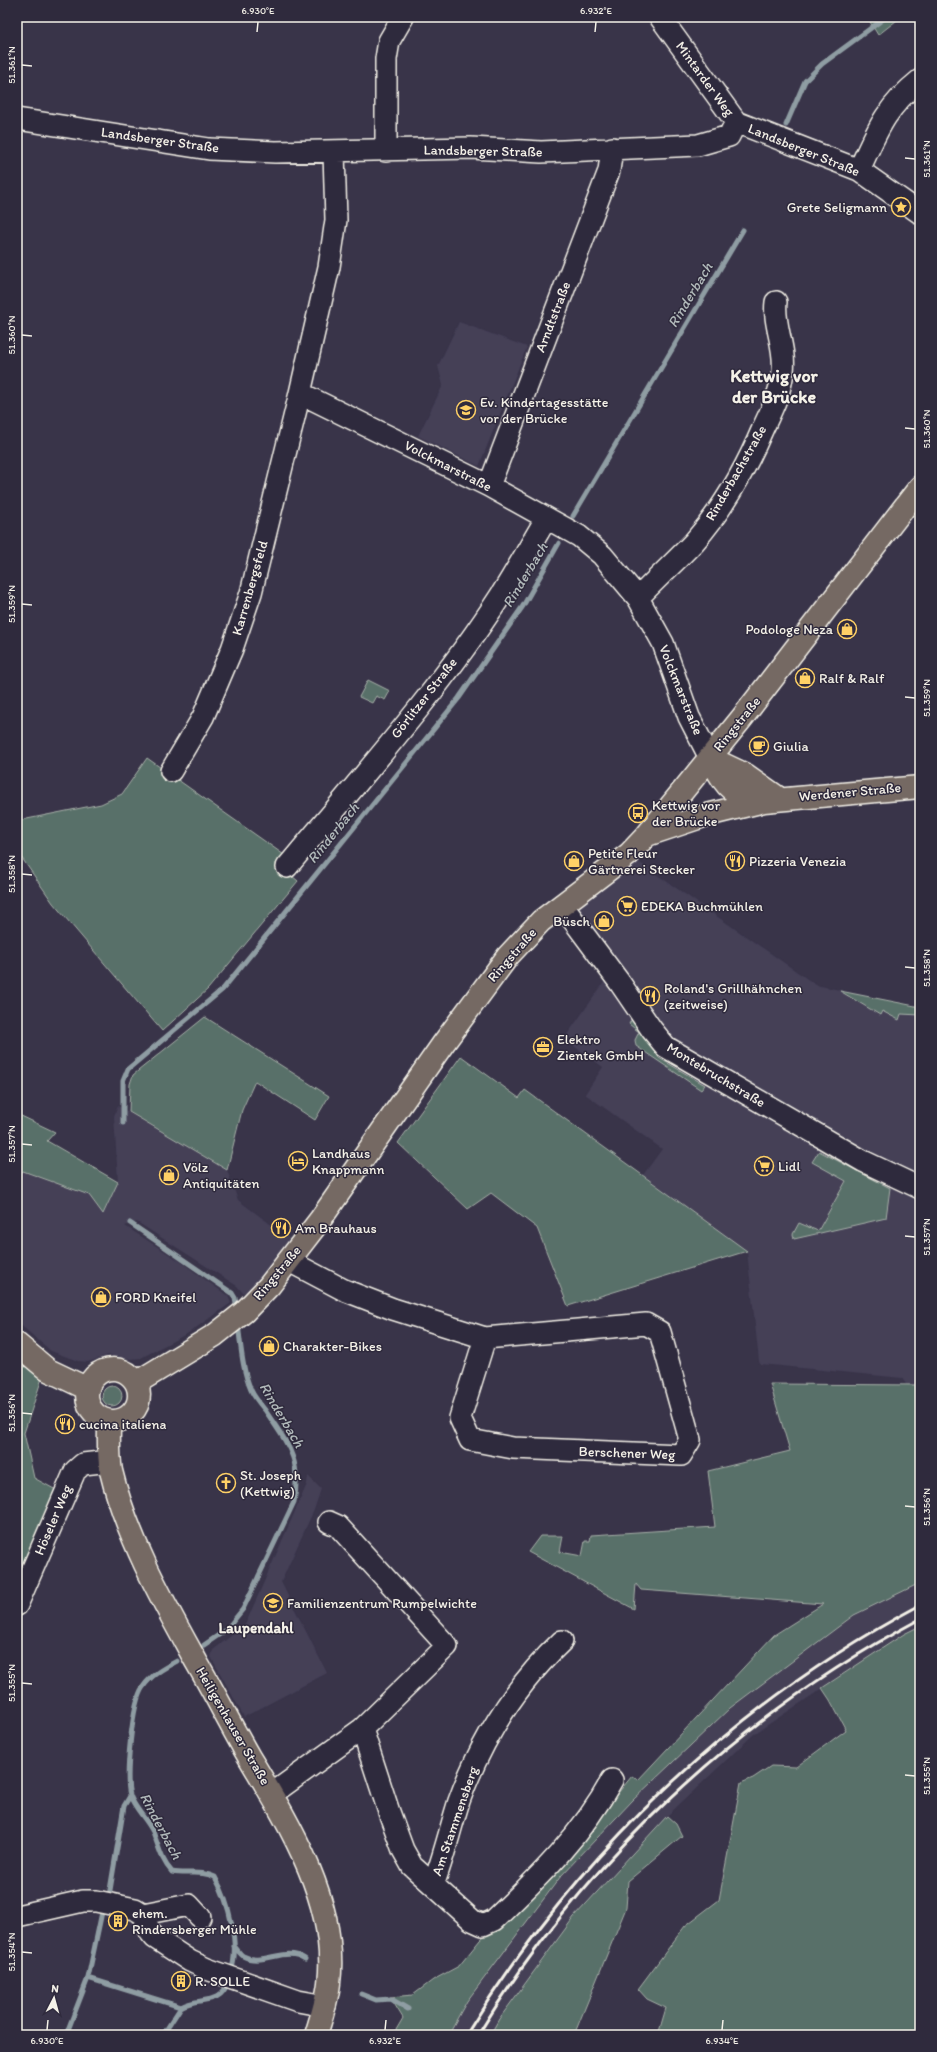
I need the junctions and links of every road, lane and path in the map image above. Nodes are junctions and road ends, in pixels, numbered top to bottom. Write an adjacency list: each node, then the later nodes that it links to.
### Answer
1 (403, 17): 7 (street)
2 (660, 17): 5 (street, Mintarder Weg)
3 (920, 80): 9 (street)
4 (17, 119): 8 (street, Landsberger Straße)
5 (736, 122): 6 (street, Landsberger Straße); 9 (street, Landsberger Straße)
6 (612, 148): 7 (street, Landsberger Straße); 13 (street, Arndtstraße)
7 (386, 150): 8 (street, Landsberger Straße)
8 (334, 152): 12 (street)
9 (859, 170): 10 (street, Landsberger Straße)
10 (920, 213)
11 (776, 302): 16 (street, Rinderbachstraße)
12 (300, 393): 13 (street, Volckmarstraße); 18 (street, Karrenbergsfeld)
13 (489, 486): 15 (street, Volckmarstraße)
14 (920, 486): 17 (main road, Ringstraße)
15 (560, 526): 16 (street, Volckmarstraße); 22 (street, Görlitzer Straße)
16 (638, 598): 17 (street, Volckmarstraße)
17 (710, 758): 20 (main road, Werdener Straße); 21 (main road, Ringstraße)
18 (171, 771)
19 (920, 787): 20 (main road, Werdener Straße)
20 (772, 800): 21 (main road, Werdener Straße)
21 (647, 835): 23 (main road, Ringstraße)
22 (287, 867)
23 (562, 905): 24 (street, Montebruchstraße); 25 (main road, Ringstraße)
24 (920, 1188)
25 (289, 1261): 26 (street, Berschener Weg); 28 (main road, Ringstraße)
26 (485, 1338): 26 (street, Berschener Weg)
27 (17, 1344): 29 (main road)
28 (136, 1383): 29 (main road); 30 (main road)
29 (88, 1389): 30 (main road)
30 (109, 1421): 31 (main road, Heiligenhauser Straße)
31 (110, 1460): 33 (street, Höseler Weg); 37 (main road, Heiligenhauser Straße)
32 (329, 1522): 35 (street)
33 (17, 1605)
34 (562, 1642): 38 (street, Am Stammensberg)
35 (362, 1729): 37 (street); 38 (street, Am Stammensberg)
36 (612, 1780): 38 (street, Am Stammensberg)
37 (272, 1794): 42 (main road, Heiligenhauser Straße)
38 (433, 1885)
39 (143, 1914): 40 (street); 41 (street); 42 (street)
40 (17, 1916)
41 (200, 1917)
42 (325, 2006): 43 (main road, Heiligenhauser Straße)
43 (316, 2035)

